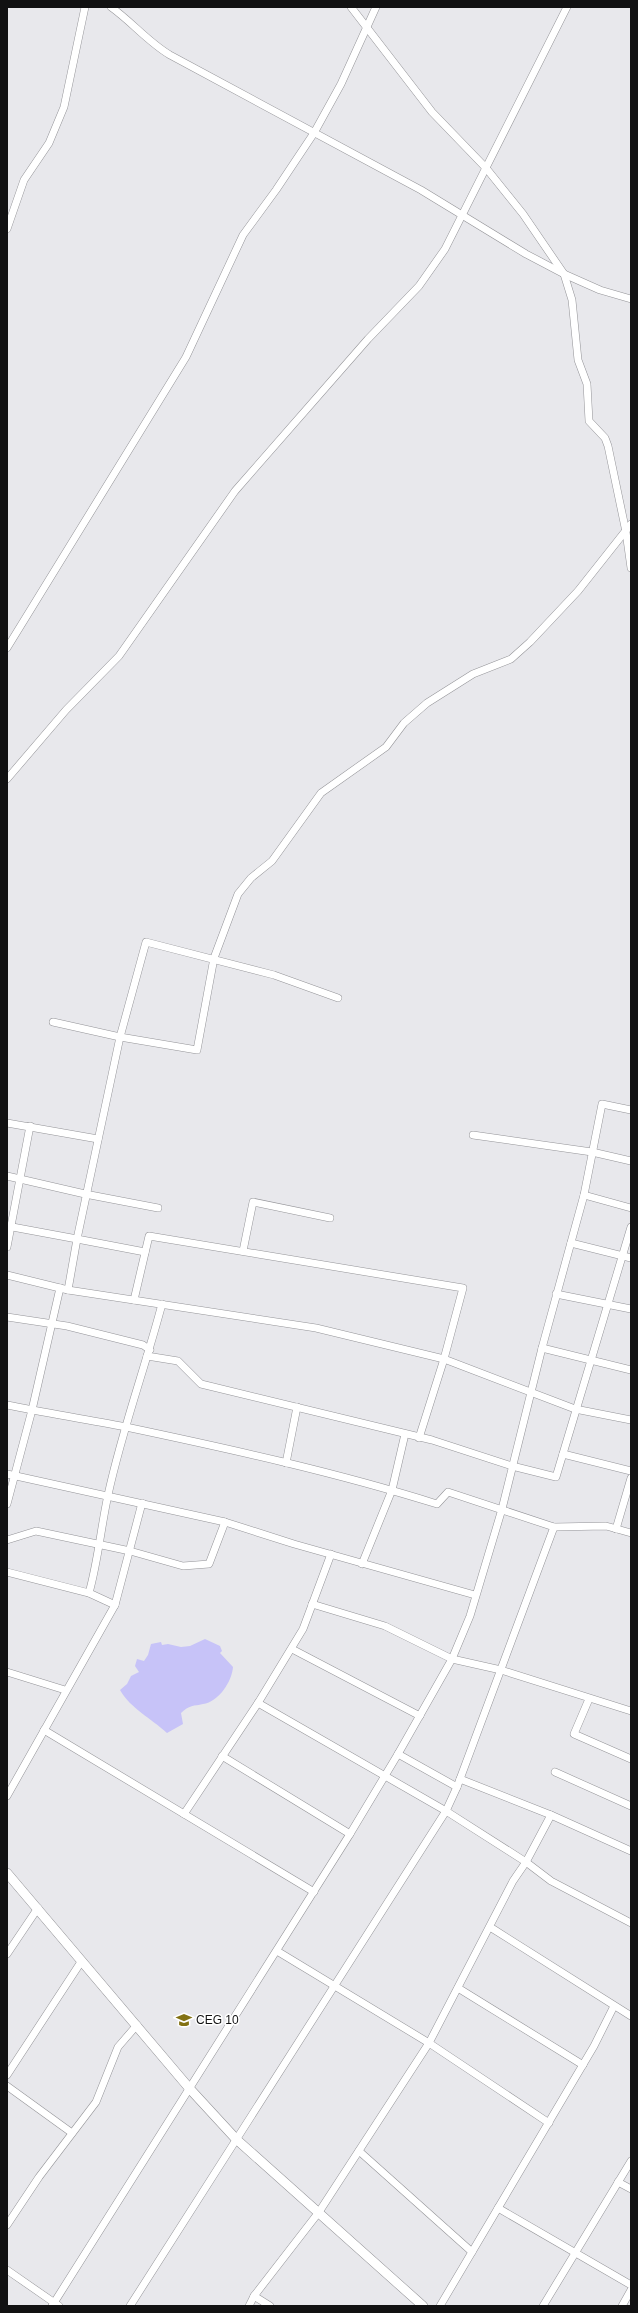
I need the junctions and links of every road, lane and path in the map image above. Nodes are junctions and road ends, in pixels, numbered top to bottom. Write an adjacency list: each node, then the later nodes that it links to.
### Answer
1 (85, 7): 10 (street)
2 (111, 7): 7 (street)
3 (351, 7): 6 (street)
4 (376, 7): 6 (street)
5 (567, 7): 8 (street)
6 (367, 28): 7 (street); 8 (street)
7 (314, 133): 9 (street); 16 (street)
8 (486, 168): 9 (street); 11 (street)
9 (463, 215): 11 (street); 17 (street)
10 (7, 229)
11 (564, 274): 12 (street); 14 (street)
12 (631, 299)
13 (631, 524): 14 (street)
14 (626, 532): 15 (street); 18 (street)
15 (631, 568)
16 (7, 648)
17 (7, 780)
18 (214, 958): 19 (street); 21 (street); 21 (street)
19 (338, 998)
20 (53, 1022): 21 (street)
21 (120, 1037): 26 (street)
22 (631, 1110): 27 (street)
23 (7, 1123): 24 (street)
24 (30, 1126): 26 (street); 30 (street)
25 (472, 1135): 27 (street)
26 (98, 1139): 31 (street)
27 (592, 1152): 28 (street); 32 (street)
28 (631, 1160)
29 (7, 1176): 30 (street)
30 (20, 1178): 31 (street); 36 (street)
31 (85, 1194): 33 (street); 38 (street)
32 (584, 1195): 34 (street); 39 (street)
33 (158, 1208)
34 (631, 1208)
35 (330, 1218): 41 (street)
36 (9, 1227): 38 (street); 40 (street)
37 (631, 1227): 43 (street)
38 (77, 1239): 42 (street); 47 (street)
39 (570, 1243): 43 (street); 48 (street)
40 (7, 1247)
41 (243, 1251): 42 (street); 57 (street)
42 (145, 1252): 49 (street)
43 (622, 1256): 44 (street); 50 (street)
44 (631, 1258)
45 (7, 1275): 46 (street)
46 (60, 1288): 47 (street); 54 (street)
47 (68, 1290): 49 (street)
48 (556, 1294): 50 (street); 55 (street)
49 (134, 1300): 51 (street)
50 (607, 1303): 52 (street); 58 (street)
51 (162, 1304): 56 (street); 57 (street)
52 (631, 1309)
53 (7, 1316): 54 (street)
54 (51, 1324): 56 (street); 64 (street)
55 (542, 1348): 58 (street); 60 (street)
56 (149, 1353): 62 (street); 66 (street)
57 (444, 1359): 60 (street); 68 (street)
58 (590, 1360): 59 (street); 63 (street)
59 (631, 1370)
60 (531, 1392): 63 (street); 71 (street)
61 (7, 1405): 64 (street)
62 (297, 1407): 67 (street); 70 (street)
63 (575, 1409): 65 (street); 69 (street)
64 (32, 1410): 66 (street); 73 (street)
65 (631, 1420)
66 (125, 1427): 70 (street); 76 (street)
67 (406, 1434): 68 (street); 75 (street)
68 (419, 1438): 71 (street)
69 (563, 1454): 71 (street); 72 (street)
70 (286, 1464): 75 (street)
71 (512, 1466): 79 (street)
72 (631, 1471)
73 (10, 1475): 76 (street); 78 (street)
74 (631, 1478): 82 (street)
75 (392, 1490): 79 (street); 88 (street)
76 (108, 1495): 77 (street); 85 (street)
77 (142, 1503): 80 (street); 86 (street)
78 (7, 1504)
79 (502, 1509): 81 (street); 91 (street)
80 (225, 1522): 86 (street); 87 (street)
81 (554, 1527): 82 (street); 96 (street)
82 (616, 1529): 83 (street)
83 (631, 1533)
84 (7, 1540): 85 (street)
85 (99, 1545): 86 (street); 90 (street)
86 (130, 1551): 93 (street)
87 (331, 1554): 88 (street); 92 (street)
88 (362, 1564): 91 (street)
89 (7, 1574): 90 (street)
90 (89, 1593): 93 (street)
91 (475, 1596): 95 (street)
92 (312, 1604): 94 (street); 95 (street)
93 (115, 1605): 98 (street)
94 (292, 1648): 100 (street); 102 (street)
95 (452, 1659): 96 (street); 102 (street)
96 (501, 1670): 99 (street); 109 (street)
97 (7, 1672): 98 (street)
98 (65, 1690): 103 (street)
99 (589, 1698): 101 (street); 106 (street)
100 (258, 1703): 105 (street); 108 (street)
101 (631, 1711)
102 (420, 1716): 104 (street)
103 (44, 1730): 110 (street); 113 (street)
104 (398, 1754): 108 (street); 109 (street)
105 (222, 1756): 113 (street); 115 (street)
106 (631, 1759)
107 (555, 1772): 111 (street)
108 (385, 1775): 112 (street); 115 (street)
109 (459, 1783): 112 (street); 114 (street)
110 (7, 1796)
111 (631, 1806)
112 (446, 1812): 117 (street); 126 (street)
113 (184, 1814): 119 (street)
114 (551, 1815): 116 (street); 117 (street)
115 (350, 1834): 119 (street)
116 (631, 1851)
117 (526, 1862): 121 (street); 122 (street)
118 (7, 1873): 120 (street)
119 (314, 1892): 123 (street)
120 (38, 1908): 124 (street); 125 (street)
121 (631, 1923)
122 (490, 1928): 127 (street); 128 (street)
123 (277, 1951): 126 (street); 135 (street)
124 (7, 1954)
125 (81, 1962): 130 (street); 133 (street)
126 (334, 1985): 131 (street); 138 (street)
127 (458, 1988): 131 (street); 132 (street)
128 (614, 2006): 129 (street); 132 (street)
129 (631, 2016)
130 (137, 2025): 135 (street); 137 (street)
131 (429, 2043): 136 (street); 139 (street)
132 (583, 2065): 136 (street)
133 (7, 2074)
134 (7, 2086): 137 (street)
135 (190, 2089): 138 (street); 152 (street)
136 (549, 2123): 143 (street)
137 (72, 2134): 145 (street)
138 (236, 2139): 144 (street); 153 (street)
139 (359, 2150): 144 (street); 146 (street)
140 (631, 2161): 141 (street)
141 (618, 2182): 142 (street); 147 (street)
142 (631, 2189)
143 (498, 2208): 146 (street); 147 (street)
144 (319, 2212): 151 (street); 156 (street)
145 (7, 2225)
146 (472, 2252): 157 (street)
147 (575, 2253): 149 (street); 158 (street)
148 (7, 2270): 152 (street)
149 (631, 2285)
150 (631, 2290): 159 (street)
151 (254, 2296): 154 (street); 155 (street)
152 (55, 2305)
153 (130, 2306)
154 (249, 2306)
155 (270, 2306)
156 (423, 2306)
157 (440, 2306)
158 (543, 2306)
159 (622, 2306)

